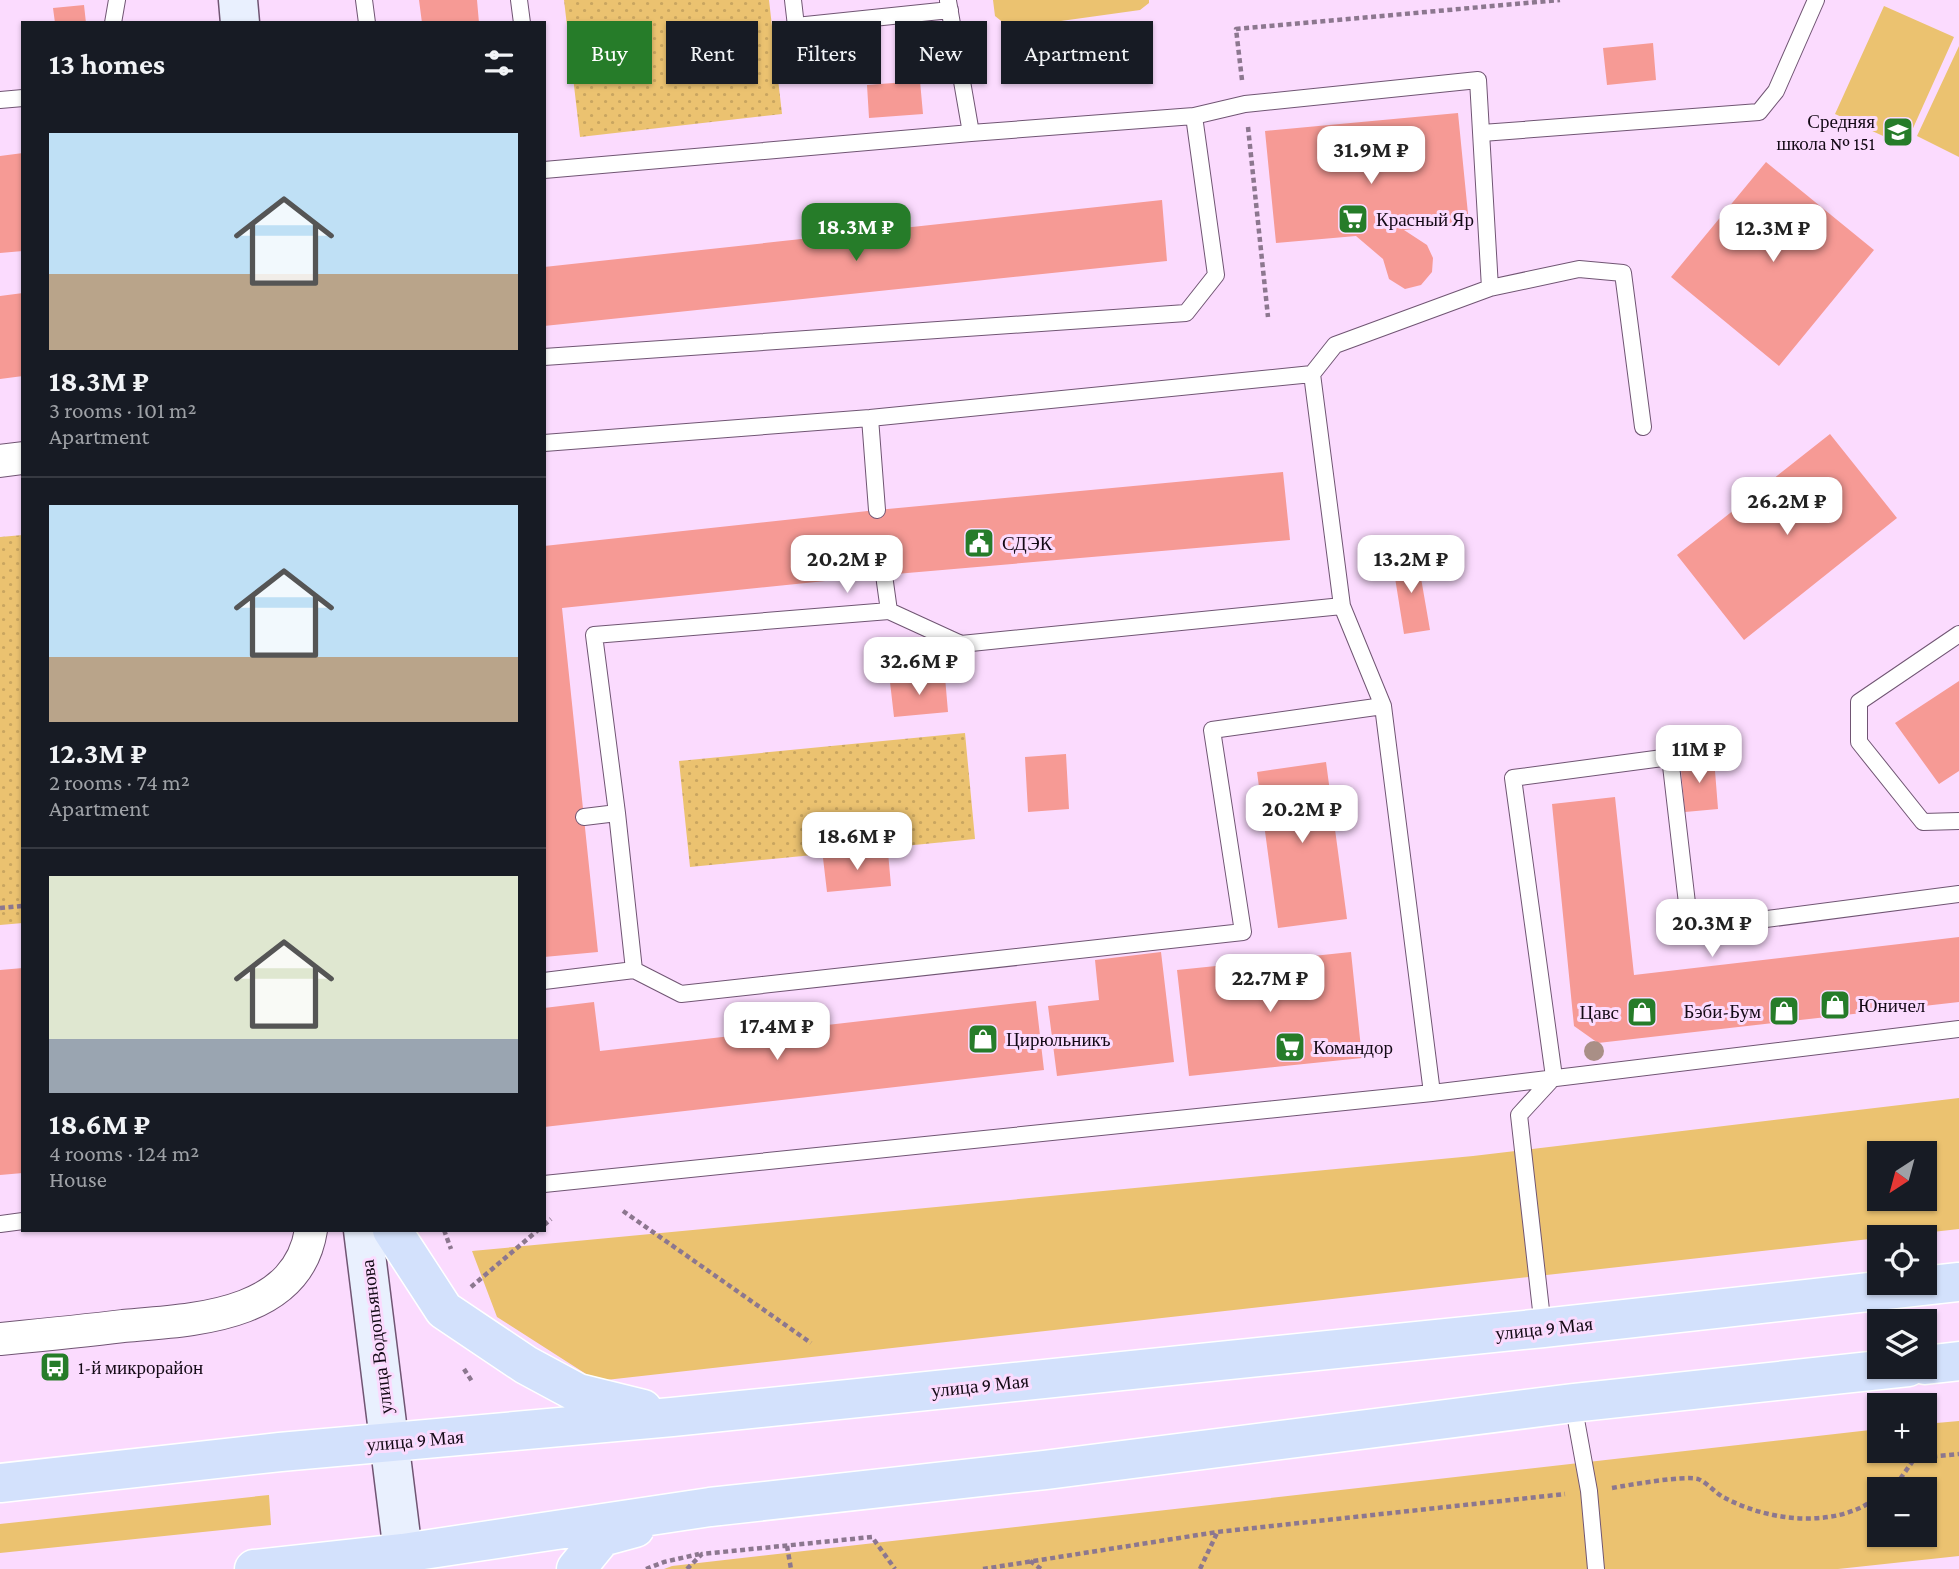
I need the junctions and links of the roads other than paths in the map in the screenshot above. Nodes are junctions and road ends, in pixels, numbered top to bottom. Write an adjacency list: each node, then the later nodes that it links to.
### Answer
1 (117, 0): 8 (lane)
2 (238, 0): 9 (street)
3 (364, 0): 10 (lane)
4 (519, 0): 11 (lane)
5 (793, 0): 7 (lane)
6 (1816, 0): 16 (lane)
7 (949, 5): 15 (lane)
8 (113, 21)
9 (240, 21)
10 (367, 21)
11 (522, 21)
12 (21, 98): 13 (lane)
13 (0, 100)
14 (1194, 116): 15 (lane); 16 (lane); 19 (lane)
15 (971, 133): 17 (lane)
16 (1482, 134): 18 (lane)
17 (546, 170)
18 (1490, 288): 20 (lane); 22 (lane)
19 (546, 358)
20 (1312, 374): 21 (lane); 28 (lane)
21 (870, 418): 23 (lane); 26 (lane)
22 (1643, 427)
23 (546, 443)
24 (21, 458): 25 (street)
25 (0, 461)
26 (877, 510)
27 (884, 575): 29 (lane)
28 (1342, 607): 29 (lane); 31 (lane)
29 (889, 611): 32 (lane)
30 (1959, 634): 34 (lane)
31 (1382, 706): 36 (lane); 40 (lane)
32 (618, 813): 33 (lane); 36 (lane)
33 (584, 817)
34 (1959, 821)
35 (1959, 894): 39 (lane)
36 (634, 970): 37 (lane)
37 (546, 981)
38 (1959, 1029): 39 (lane)
39 (1554, 1077): 40 (lane); 48 (lane)
40 (1432, 1093): 41 (lane)
41 (546, 1184)
42 (21, 1222): 43 (lane)
43 (0, 1224)
44 (311, 1232): 49 (street)
45 (363, 1232): 55 (street, улица Водопьянова)
46 (393, 1232): 54 (main road)
47 (1959, 1282): 48 (main road, улица 9 Мая)
48 (1543, 1328): 54 (main road, улица 9 Мая)
49 (0, 1339)
50 (1959, 1361): 51 (main road)
51 (1937, 1364)
52 (1867, 1371): 53 (main road)
53 (1573, 1403): 57 (main road); 61 (lane)
54 (672, 1417): 55 (main road, улица 9 Мая)
55 (388, 1442): 56 (main road, улица 9 Мая); 58 (street, улица Водопьянова)
56 (0, 1483)
57 (710, 1507): 58 (main road); 60 (main road)
58 (404, 1561): 59 (main road)
59 (254, 1569)
60 (576, 1569)
61 (1596, 1569)

